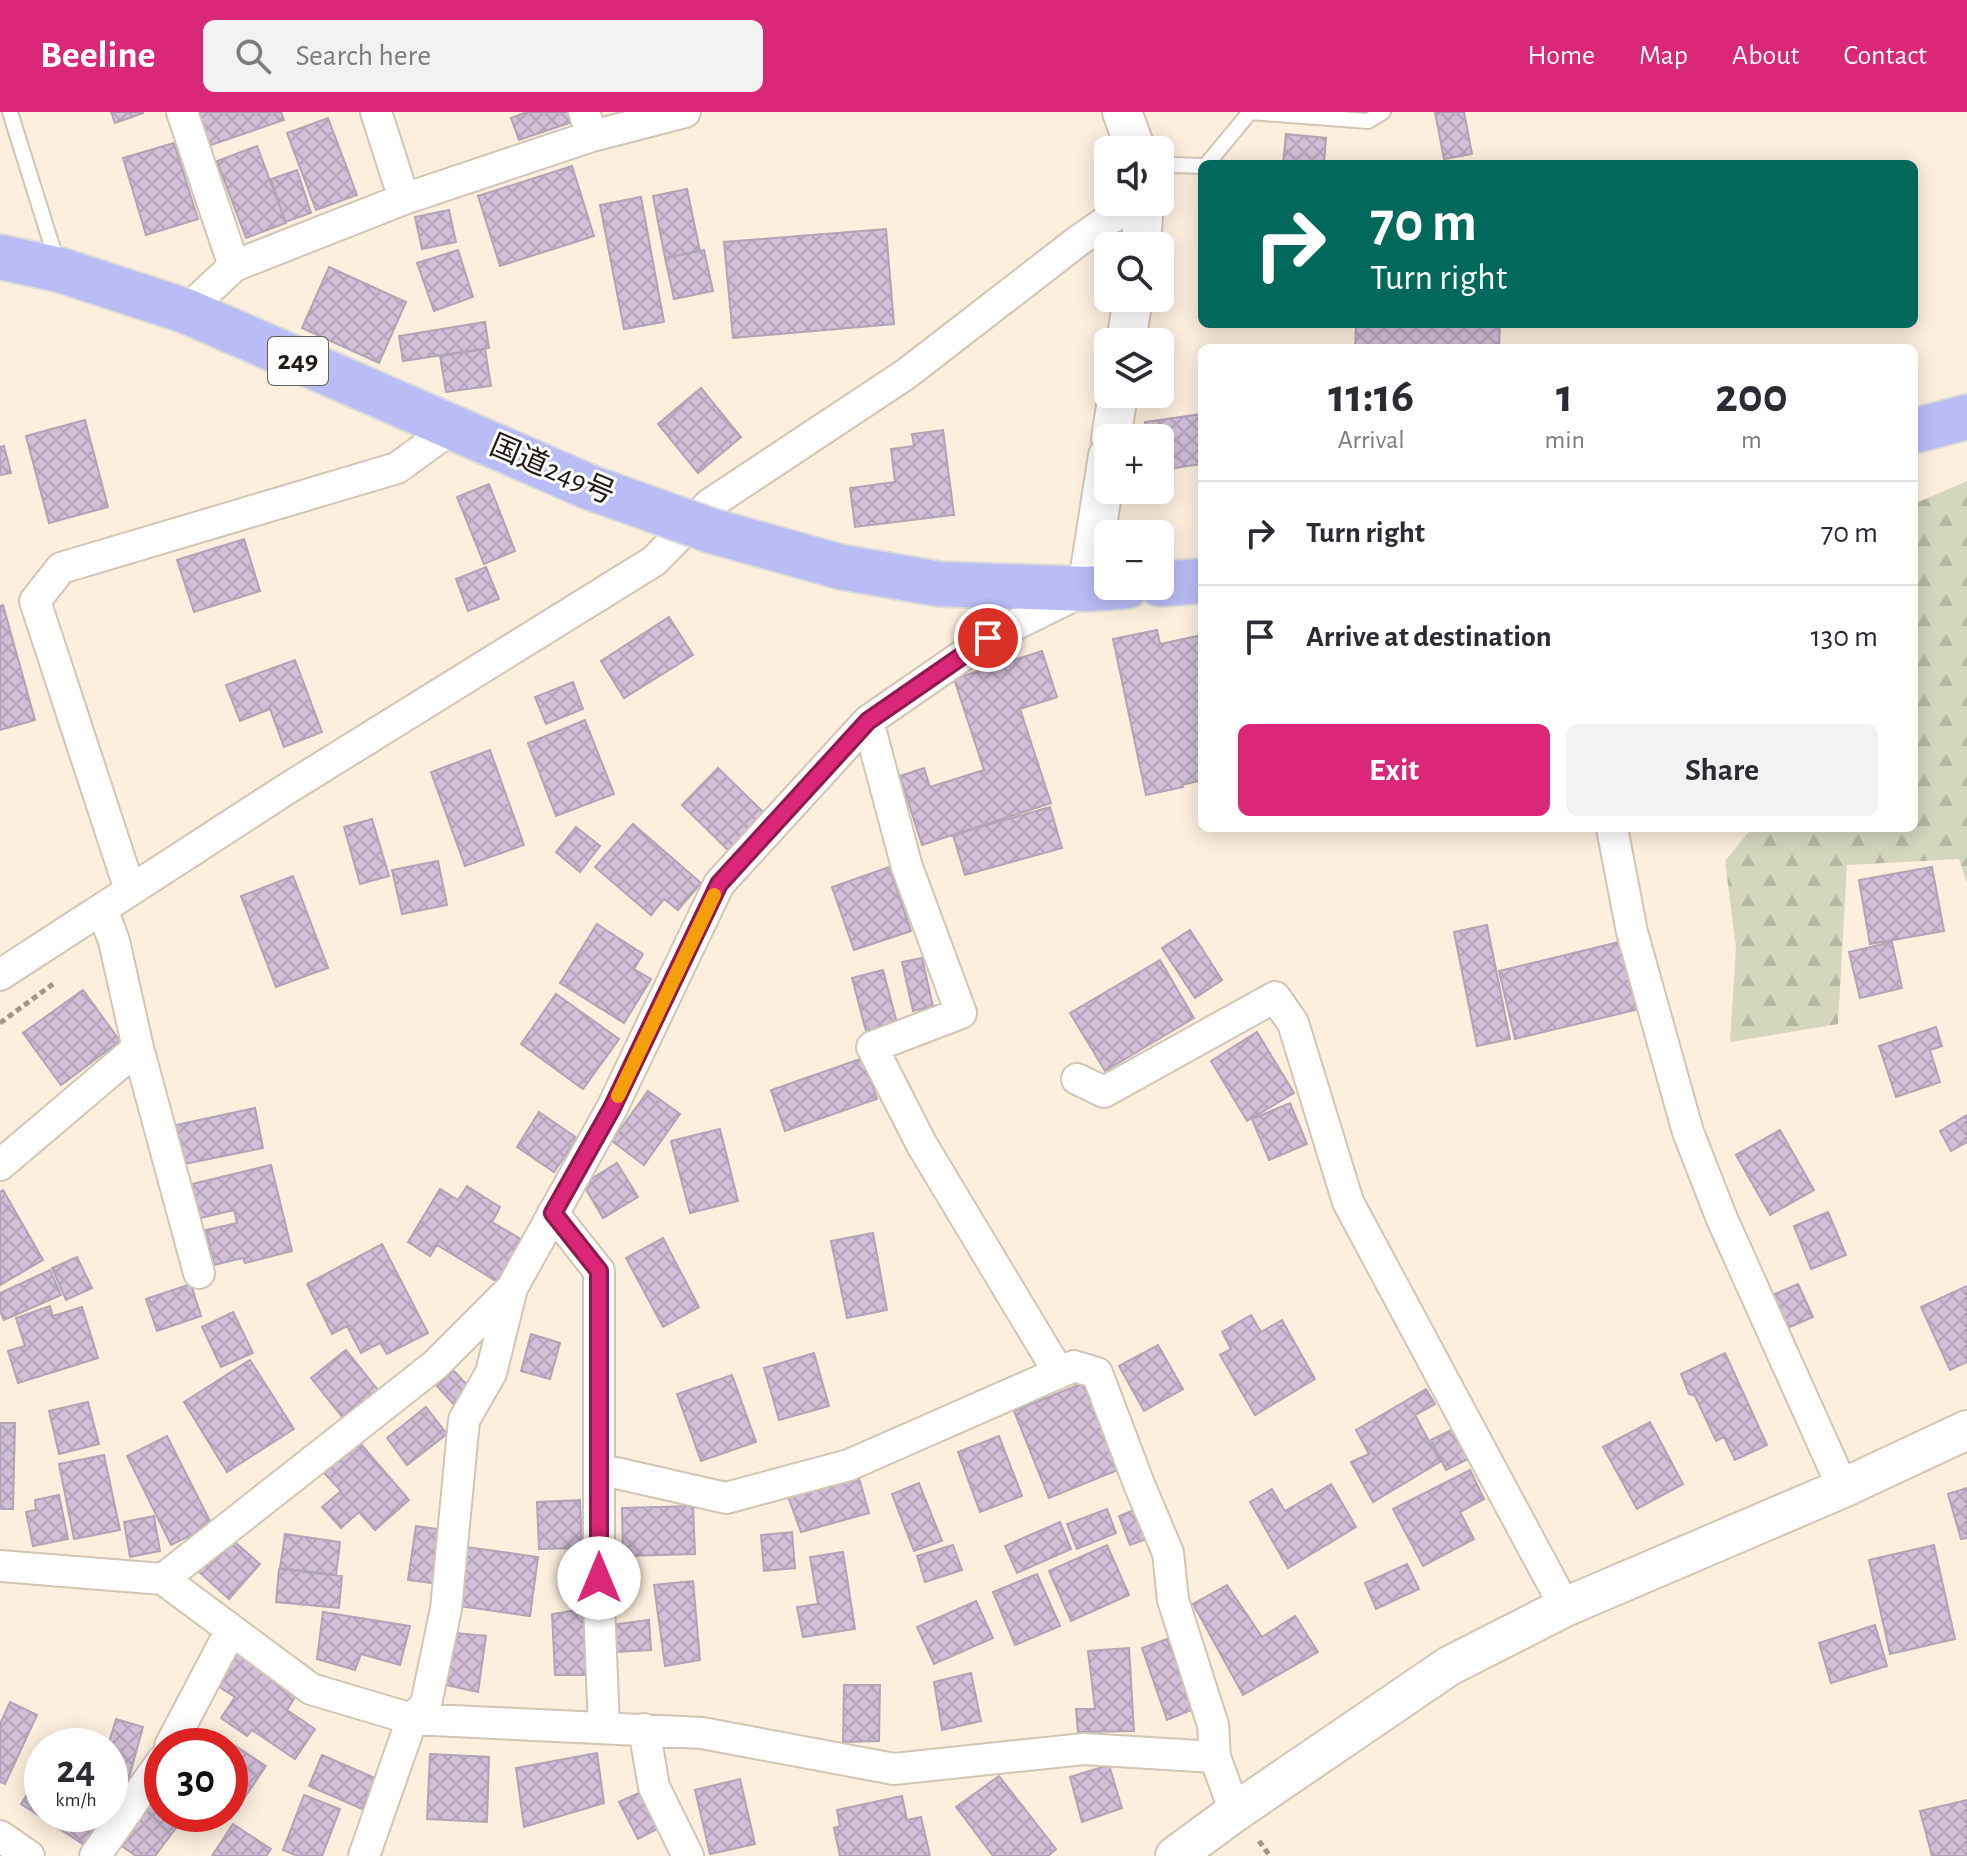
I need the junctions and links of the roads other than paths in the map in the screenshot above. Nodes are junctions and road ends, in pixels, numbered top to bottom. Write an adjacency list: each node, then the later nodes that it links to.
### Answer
1 (10, 112): 17 (lane)
2 (182, 112): 16 (street)
3 (376, 112): 13 (street)
4 (685, 112): 8 (street)
5 (1122, 112): 9 (street)
6 (1251, 112): 7 (lane); 10 (lane)
7 (1383, 112)
8 (588, 124): 13 (street)
9 (1131, 136)
10 (1208, 160)
11 (1174, 165): 12 (lane)
12 (1198, 165)
13 (404, 199): 16 (street)
14 (1115, 216): 28 (street)
15 (0, 257): 17 (highway, 国道249号 / 249)
16 (234, 266): 18 (street)
17 (60, 270): 18 (highway, 国道249号 / 249)
18 (186, 311): 20 (highway, 国道249号 / 249)
19 (1967, 417): 21 (highway)
20 (452, 428): 24 (highway, 国道249号 / 249, bridge); 28 (street)
21 (1918, 430)
22 (1198, 581): 23 (highway)
23 (1174, 583)
24 (1094, 587)
25 (1094, 593): 26 (street)
26 (868, 721): 34 (street); 37 (street)
27 (1613, 832): 40 (street)
28 (130, 890): 29 (street)
29 (102, 909): 30 (street); 31 (street)
30 (0, 975)
31 (138, 1048): 33 (street); 35 (street)
32 (1077, 1079): 43 (street)
33 (0, 1165)
34 (553, 1213): 36 (street); 39 (street)
35 (199, 1273)
36 (512, 1288): 42 (street); 45 (street)
37 (1059, 1373): 39 (street); 49 (street)
38 (1967, 1430): 40 (street)
39 (599, 1469): 46 (street)
40 (1843, 1488): 43 (street)
41 (0, 1566): 42 (street)
42 (163, 1579): 44 (street)
43 (1565, 1607): 51 (street)
44 (231, 1630): 45 (street); 47 (street)
45 (412, 1719): 46 (street); 55 (street)
46 (604, 1727): 48 (street)
47 (179, 1728)
48 (644, 1729): 49 (street); 56 (street)
49 (1215, 1757): 51 (street)
50 (144, 1788): 53 (street)
51 (1235, 1812): 57 (street)
52 (0, 1836): 54 (street)
53 (99, 1855)
54 (29, 1856)
55 (364, 1856)
56 (688, 1856)
57 (1175, 1856)

